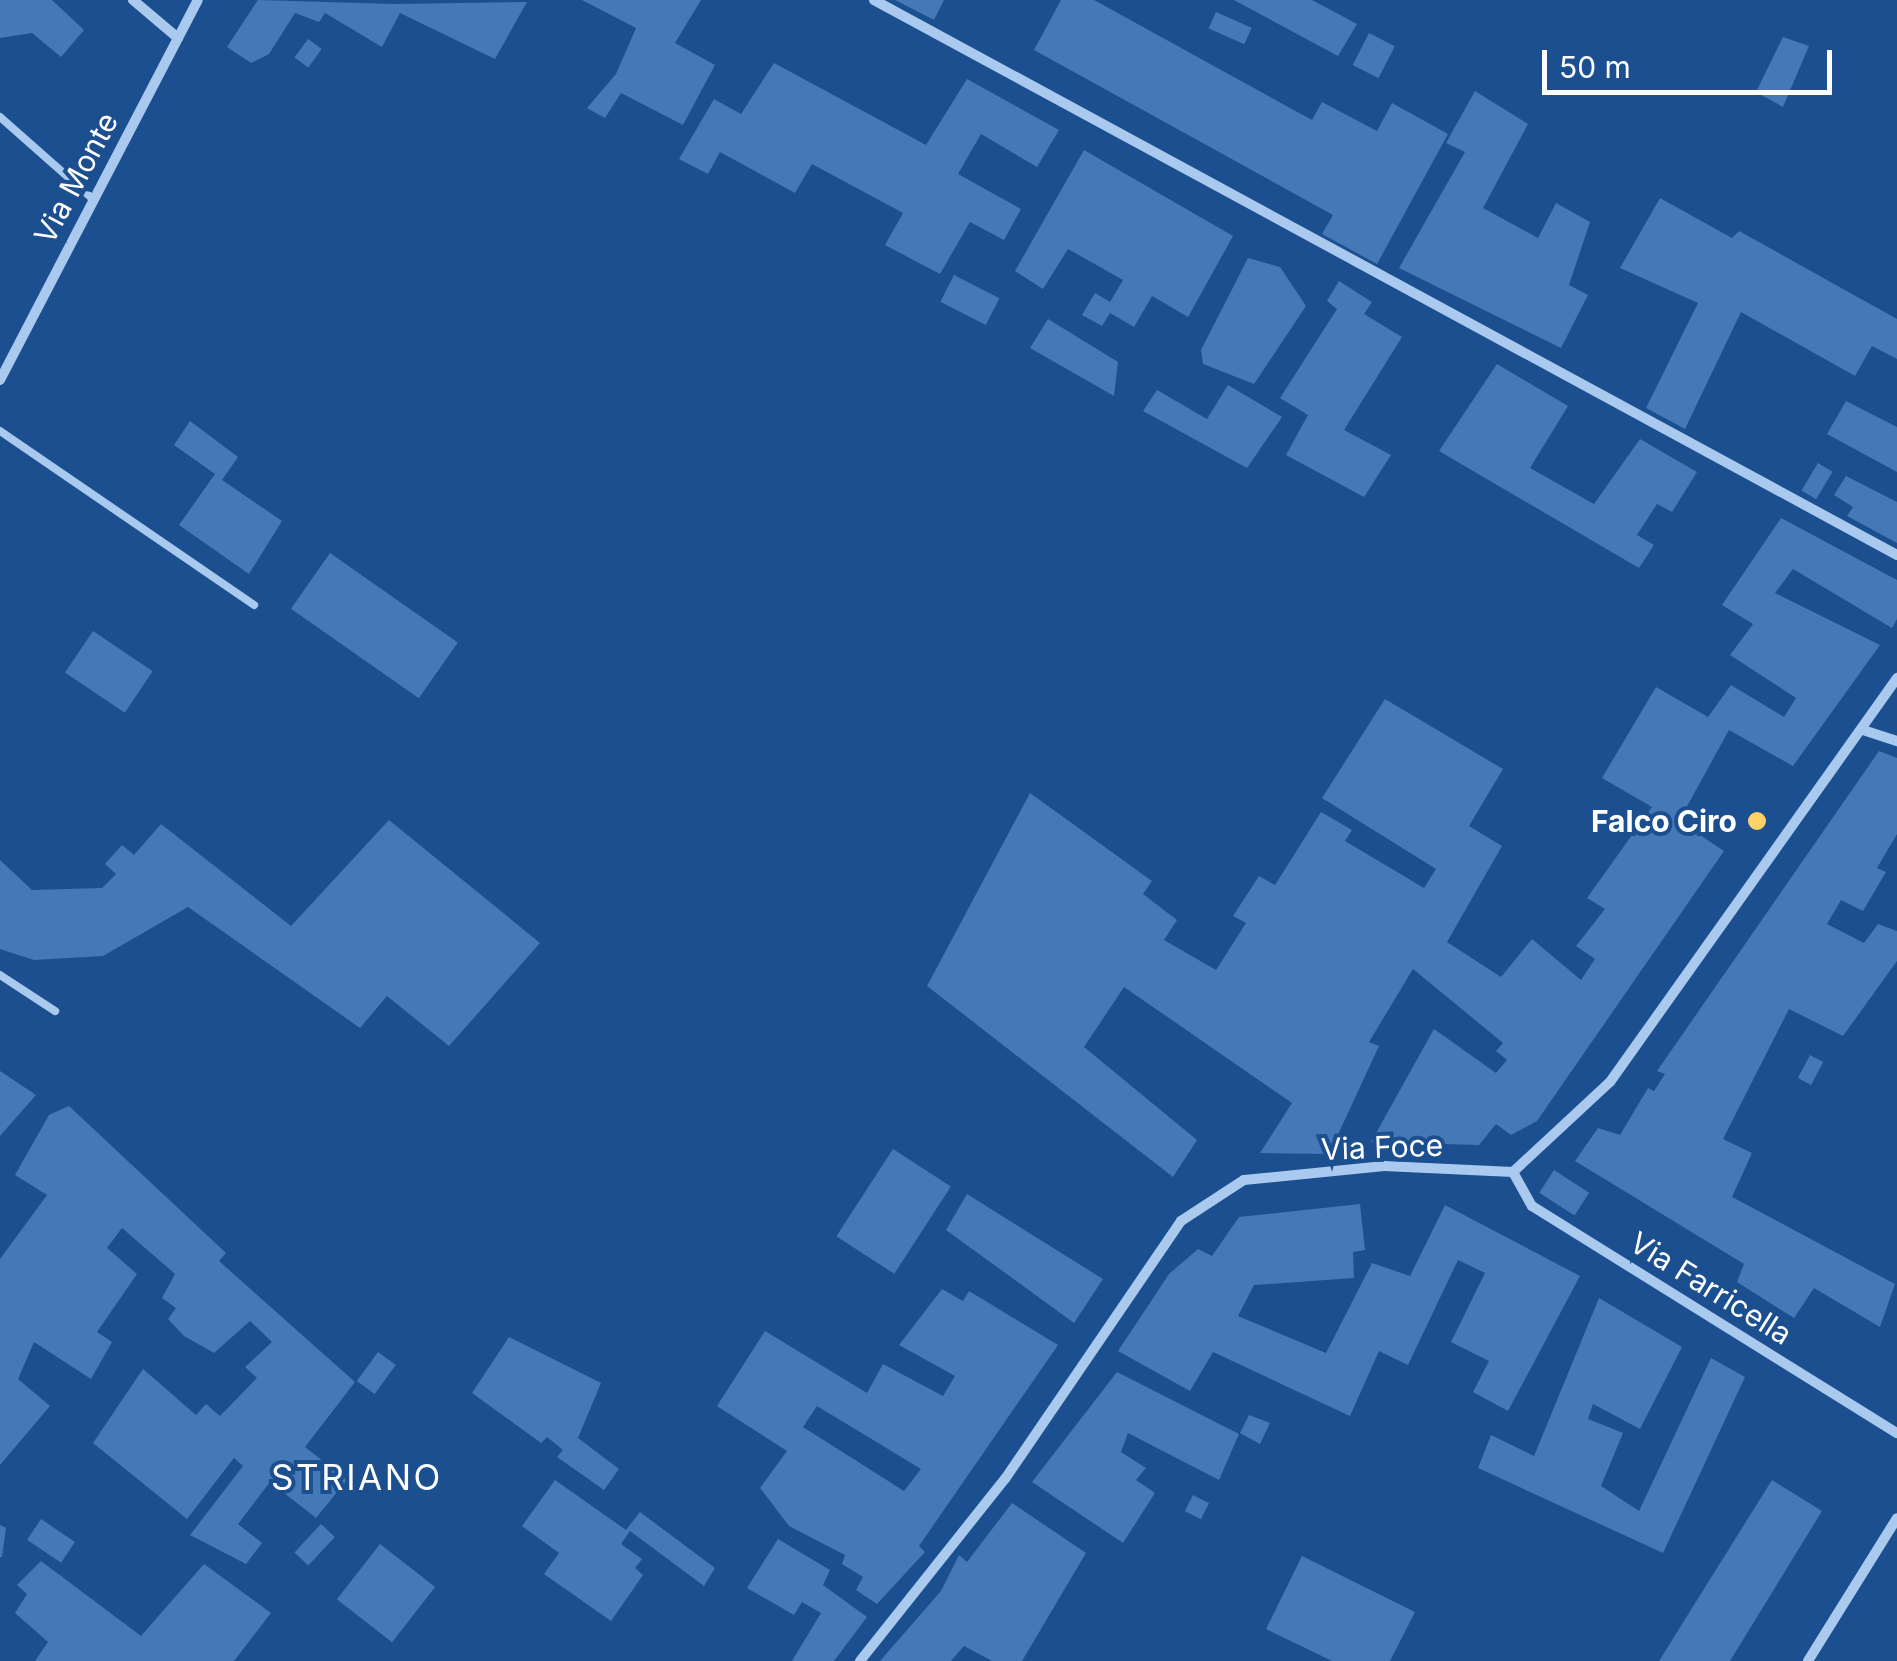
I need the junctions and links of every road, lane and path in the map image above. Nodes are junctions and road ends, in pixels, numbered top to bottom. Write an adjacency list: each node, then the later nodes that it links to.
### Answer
1 (133, 0): 4 (street)
2 (198, 0): 4 (street, Via Monte)
3 (874, 0): 9 (street)
4 (178, 38): 6 (street, Via Monte)
5 (0, 117): 6 (lane)
6 (94, 200): 7 (street, Via Monte)
7 (0, 380)
8 (0, 431): 10 (lane)
9 (1897, 555)
10 (254, 605)
11 (1897, 678): 12 (street)
12 (1864, 730): 13 (street); 16 (street)
13 (1897, 741)
14 (0, 975): 15 (lane)
15 (55, 1011)
16 (1513, 1172): 17 (street, Via Farricella); 19 (street, Via Foce)
17 (1897, 1433)
18 (1897, 1518): 20 (street)
19 (860, 1661)
20 (1808, 1661)

